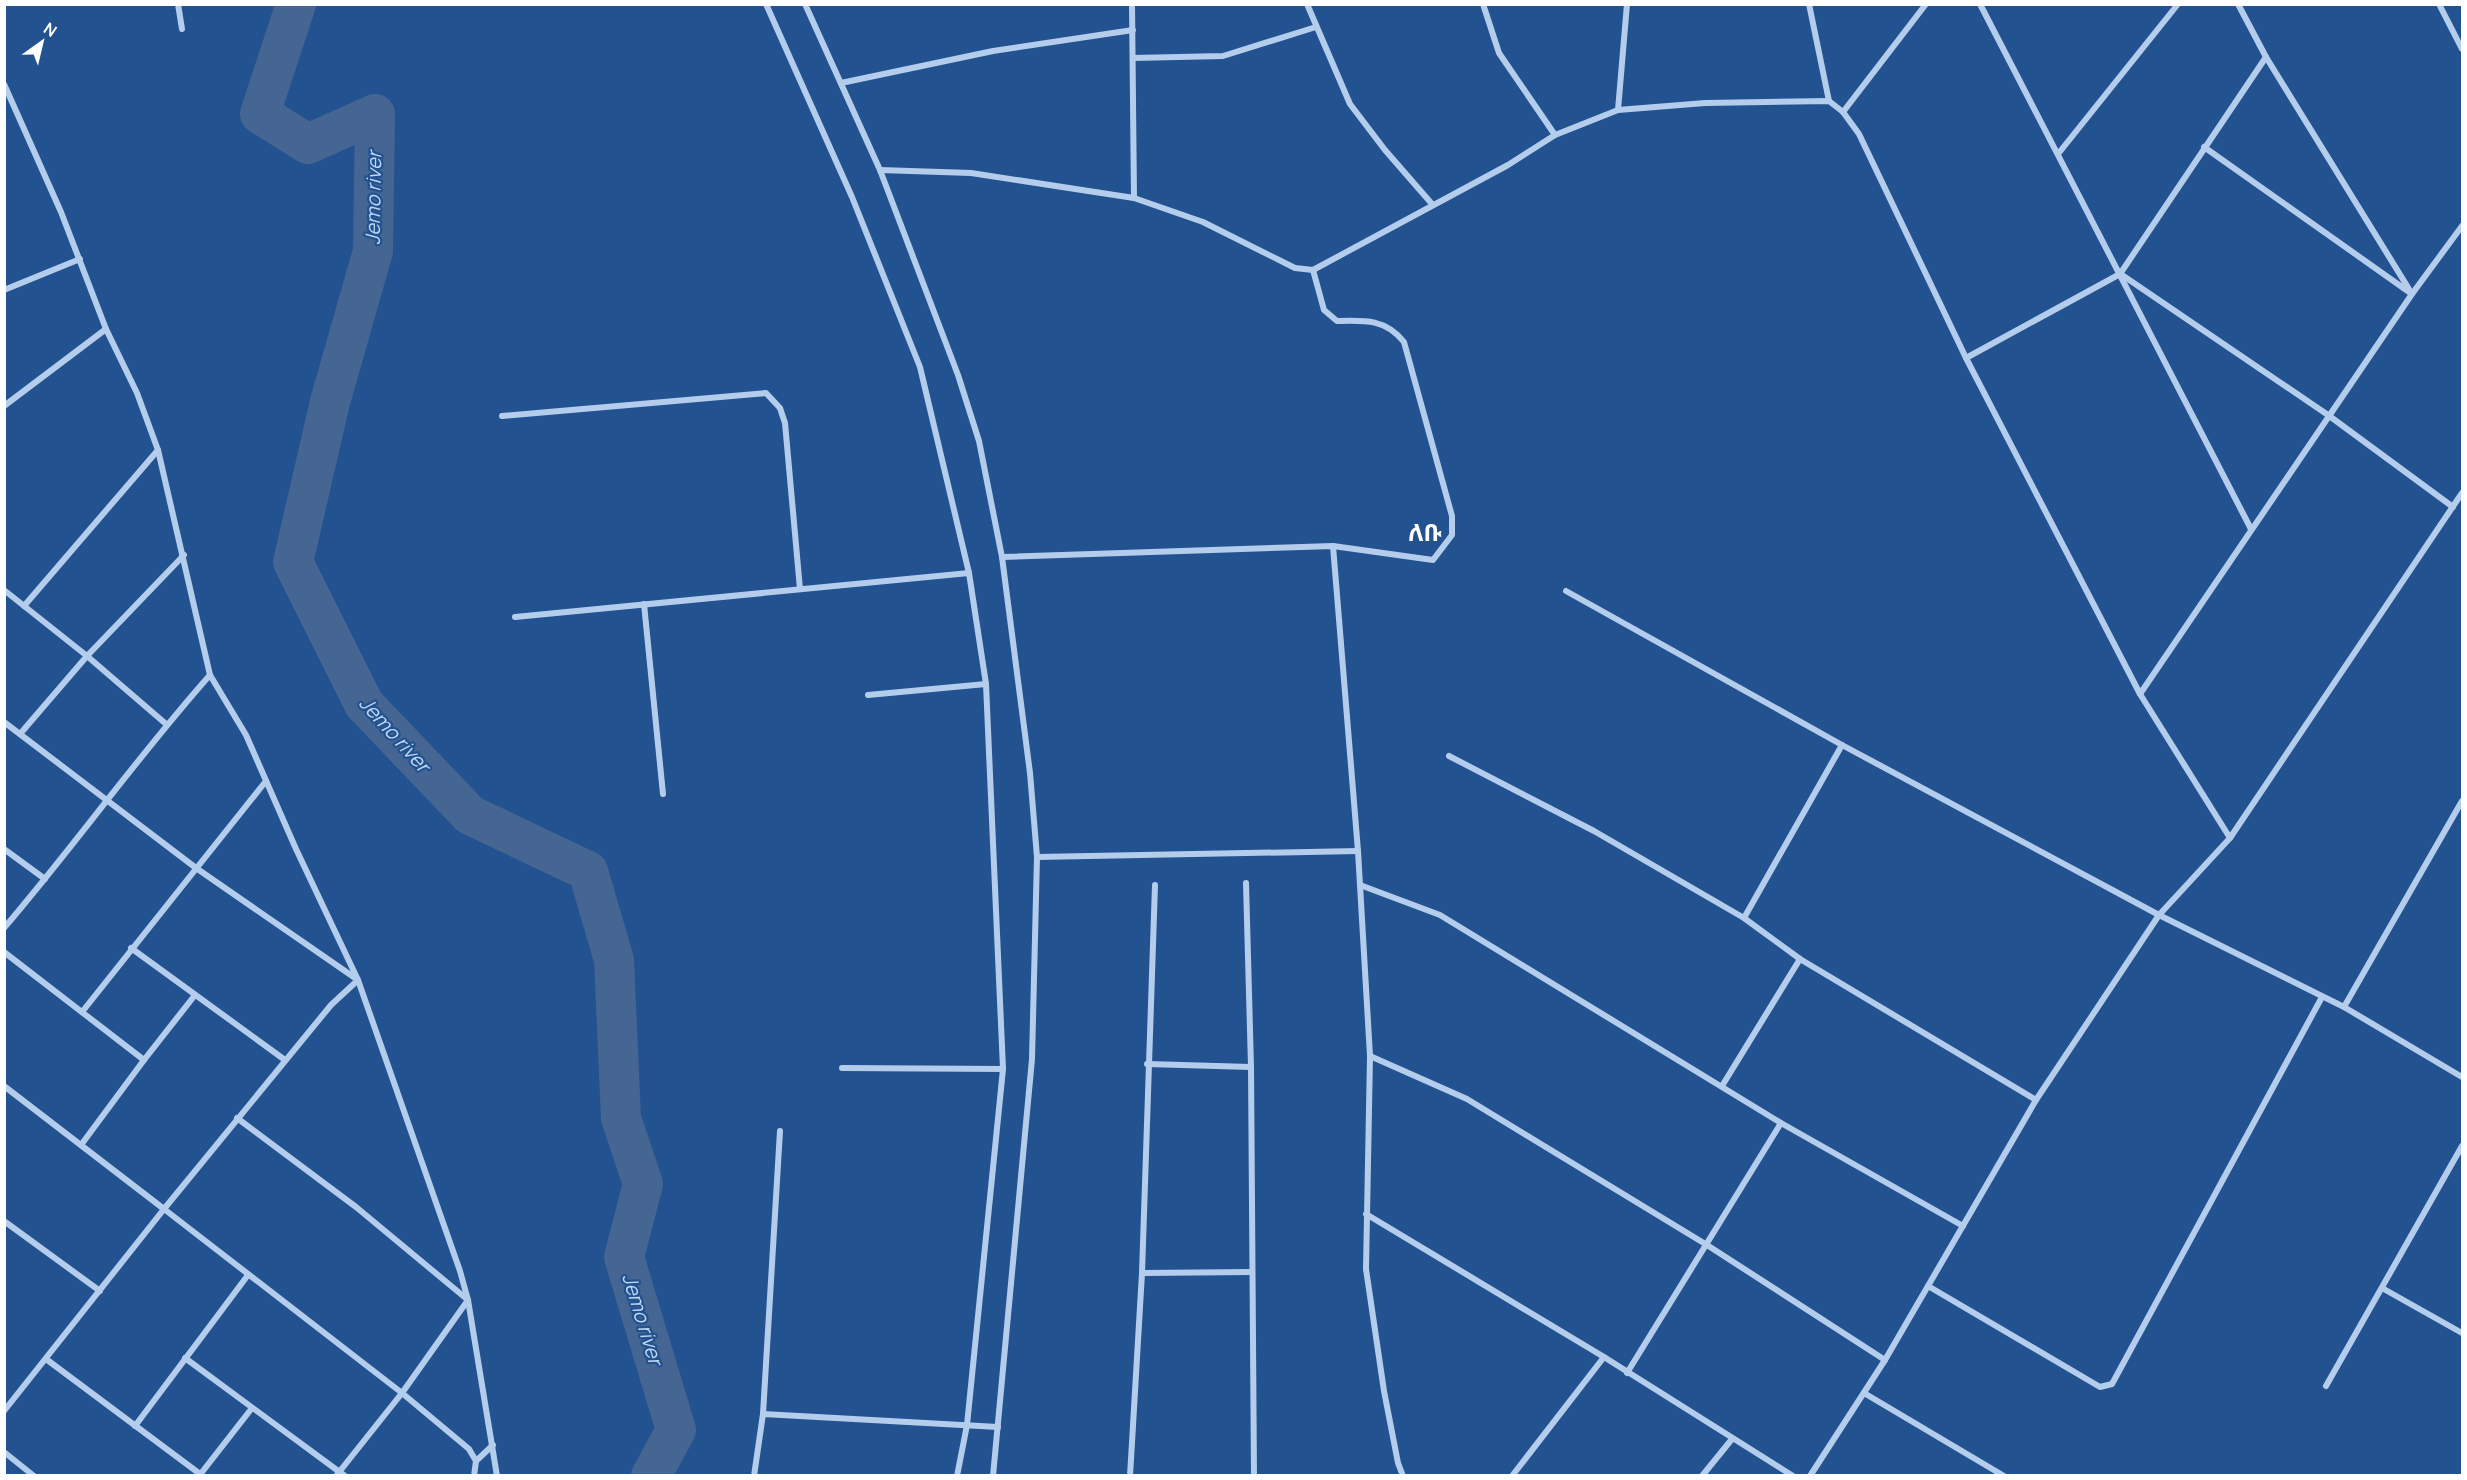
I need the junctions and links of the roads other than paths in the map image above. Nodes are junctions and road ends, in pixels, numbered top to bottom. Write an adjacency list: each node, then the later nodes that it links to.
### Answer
1 (178, 4): 15 (street)
2 (766, 4): 50 (street)
3 (805, 4): 20 (street)
4 (1132, 4): 16 (street)
5 (1307, 4): 14 (street)
6 (1483, 4): 26 (street)
7 (1627, 4): 24 (street)
8 (1809, 4): 23 (street)
9 (1926, 4): 25 (street)
10 (1980, 4): 28 (street)
11 (2178, 4): 28 (street)
12 (2238, 4): 18 (street)
13 (2439, 4): 17 (street)
14 (1316, 27): 19 (street); 31 (street)
15 (182, 29)
16 (1133, 30): 19 (street); 20 (street)
17 (2463, 49)
18 (2266, 57): 27 (street); 37 (street)
19 (1133, 58): 30 (street)
20 (841, 83): 29 (street)
21 (4, 84): 22 (street)
22 (7, 100): 33 (street)
23 (1829, 101): 24 (street); 25 (street)
24 (1618, 111): 26 (street)
25 (1843, 112): 39 (street)
26 (1555, 135): 31 (street)
27 (2204, 147): 35 (street); 37 (street)
28 (2058, 154): 35 (street)
29 (880, 170): 30 (street); 49 (street)
30 (1134, 198): 34 (street)
31 (1432, 204): 34 (street)
32 (2463, 226): 37 (street)
33 (80, 259): 36 (street); 38 (street)
34 (1313, 270): 47 (street)
35 (2120, 274): 39 (street); 41 (street); 46 (street)
36 (4, 290)
37 (2412, 294): 41 (street)
38 (106, 329): 40 (street); 43 (street)
39 (1966, 358): 60 (street)
40 (4, 406)
41 (2328, 415): 45 (street); 46 (street)
42 (502, 416): 51 (street)
43 (158, 450): 48 (street); 55 (street)
44 (2463, 493): 45 (street)
45 (2453, 507): 71 (street)
46 (2251, 529): 60 (street)
47 (1333, 546): 49 (street); 73 (street)
48 (184, 555): 57 (street); 58 (street)
49 (1002, 556): 74 (street)
50 (969, 573): 51 (street); 59 (street)
51 (801, 589): 54 (street)
52 (4, 590): 55 (street)
53 (1566, 591): 65 (street)
54 (644, 604): 56 (street); 68 (street)
55 (24, 606): 57 (street)
56 (514, 617)
57 (87, 656): 63 (street); 64 (street)
58 (210, 675): 63 (street); 67 (street)
59 (986, 684): 61 (street); 97 (street)
60 (2140, 694): 71 (street)
61 (868, 695)
62 (4, 722): 64 (street)
63 (166, 724): 70 (street)
64 (20, 734): 70 (street)
65 (1842, 745): 80 (street); 81 (street)
66 (1449, 756): 81 (street)
67 (266, 781): 75 (street); 86 (street)
68 (663, 794)
69 (2463, 801): 89 (street)
70 (107, 802): 75 (street); 76 (street)
71 (2230, 838): 80 (street)
72 (4, 849): 76 (street)
73 (1358, 851): 74 (street); 79 (street)
74 (1037, 856): 135 (street)
75 (196, 868): 83 (street); 86 (street)
76 (45, 879): 82 (street)
77 (1246, 883): 95 (street)
78 (1155, 885): 94 (street)
79 (1360, 885): 91 (street); 99 (street)
80 (2159, 915): 88 (street); 102 (street)
81 (1744, 918): 85 (street)
82 (4, 928)
83 (131, 948): 87 (street); 90 (street)
84 (4, 952): 90 (street)
85 (1800, 959): 99 (street); 102 (street)
86 (358, 980): 93 (street); 120 (street)
87 (195, 995): 92 (street); 93 (street)
88 (2322, 997): 89 (street); 117 (street)
89 (2344, 1007): 98 (street)
90 (81, 1012): 92 (street)
91 (1370, 1056): 109 (street); 113 (street)
92 (144, 1060): 106 (street)
93 (285, 1060): 103 (street)
94 (1147, 1064): 95 (street); 115 (street)
95 (1251, 1067): 114 (street)
96 (842, 1068): 97 (street)
97 (1002, 1069): 133 (street)
98 (2463, 1077)
99 (1722, 1086): 104 (street)
100 (7, 1088): 101 (street); 106 (street)
101 (4, 1097)
102 (2036, 1100): 111 (street)
103 (237, 1118): 108 (street); 120 (street)
104 (1780, 1123): 111 (street); 113 (street)
105 (780, 1131): 132 (street)
106 (81, 1146): 108 (street)
107 (2463, 1146): 118 (street)
108 (164, 1209): 116 (street); 119 (street)
109 (1366, 1214): 122 (street); 150 (street)
110 (8, 1224): 112 (street); 119 (street)
111 (1963, 1226): 117 (street)
112 (4, 1234)
113 (1707, 1245): 125 (street); 126 (street)
114 (1252, 1272): 115 (street); 149 (street)
115 (1142, 1273): 148 (street)
116 (248, 1275): 123 (street); 128 (street)
117 (1928, 1286): 125 (street)
118 (2382, 1288): 121 (street); 127 (street)
119 (99, 1291): 124 (street)
120 (468, 1300): 128 (street); 137 (street)
121 (2463, 1333)
122 (1604, 1357): 126 (street); 151 (street)
123 (185, 1358): 130 (street); 134 (street)
124 (46, 1359): 131 (street); 134 (street)
125 (1885, 1360): 129 (street)
126 (1627, 1373): 136 (street)
127 (2326, 1386)
128 (402, 1393): 139 (street); 140 (street)
129 (1864, 1393): 154 (street); 155 (street)
130 (252, 1408): 140 (street); 141 (street)
131 (4, 1411)
132 (763, 1414): 133 (street); 145 (street)
133 (967, 1425): 135 (street); 146 (street)
134 (135, 1426): 141 (street)
135 (998, 1427): 147 (street)
136 (1732, 1439): 152 (street); 153 (street)
137 (493, 1445): 139 (street); 144 (street)
138 (4, 1452): 142 (street)
139 (476, 1461): 143 (street)
140 (340, 1474)
141 (199, 1475)
142 (34, 1476)
143 (474, 1476)
144 (497, 1476)
145 (754, 1476)
146 (957, 1476)
147 (993, 1476)
148 (1130, 1476)
149 (1254, 1476)
150 (1403, 1476)
151 (1512, 1476)
152 (1702, 1476)
153 (1793, 1476)
154 (1810, 1476)
155 (2004, 1476)

